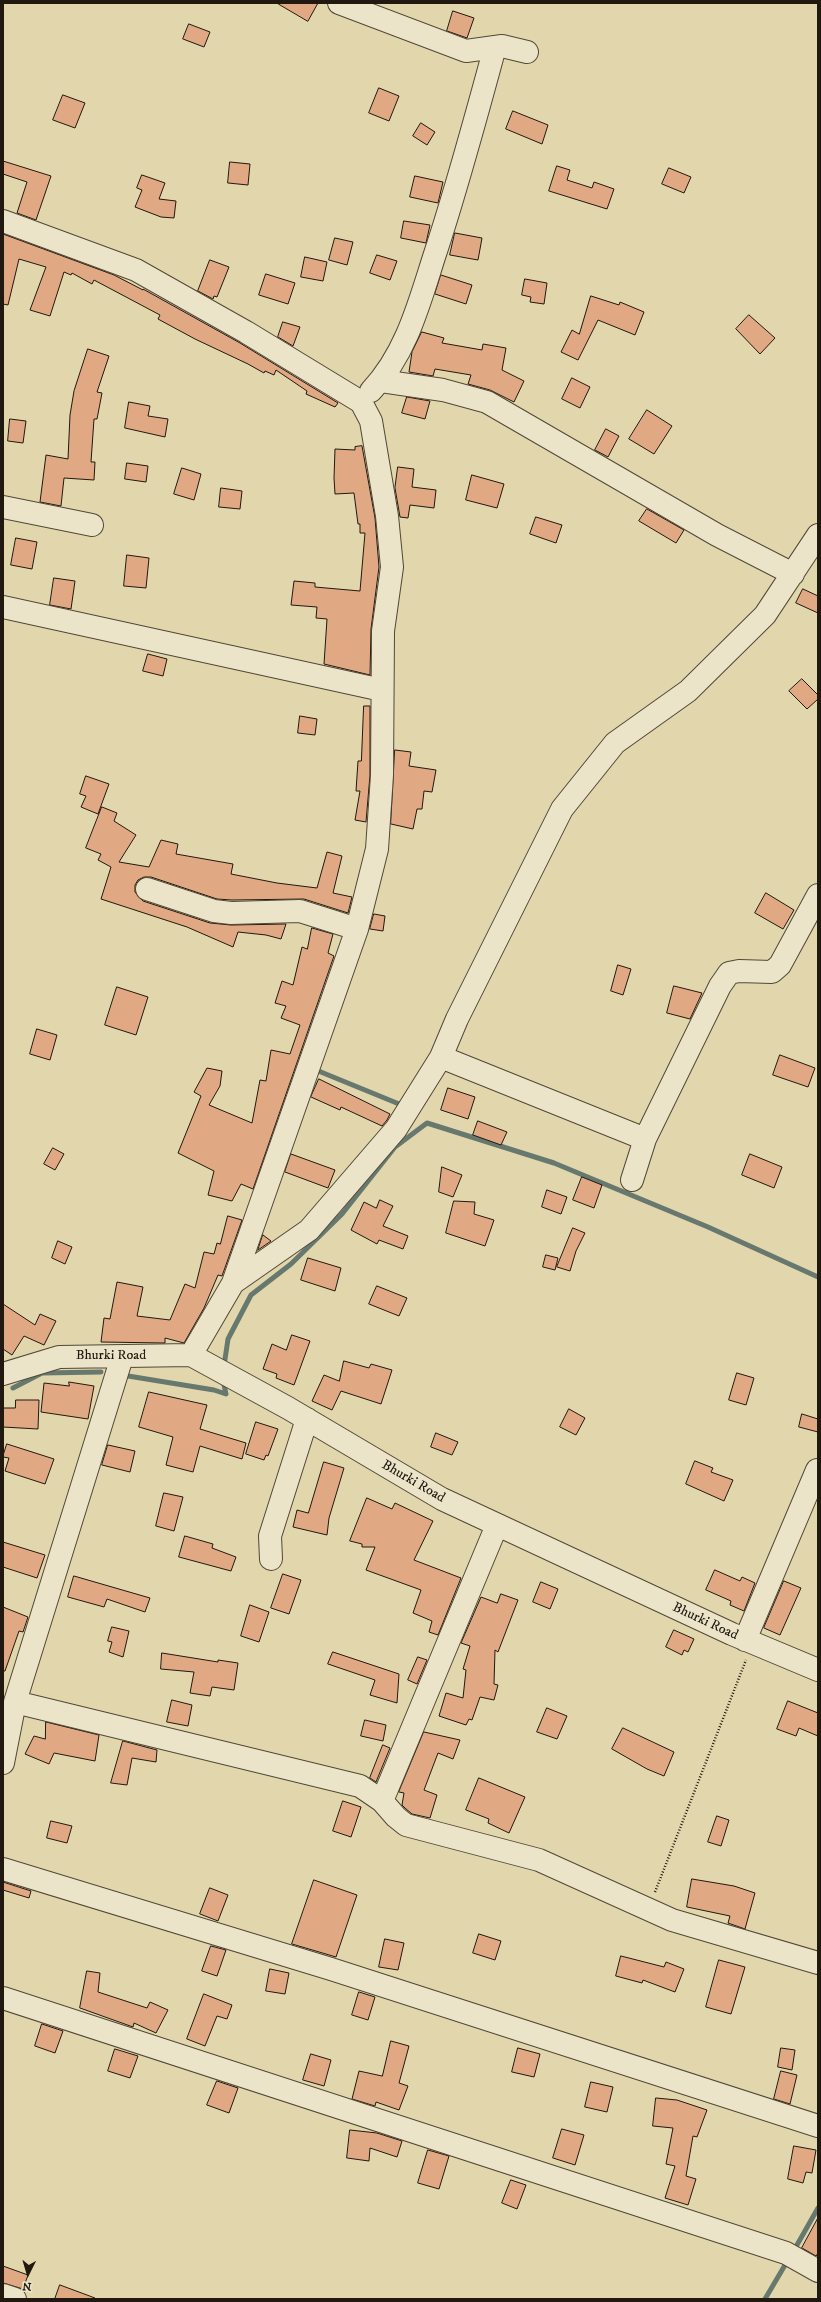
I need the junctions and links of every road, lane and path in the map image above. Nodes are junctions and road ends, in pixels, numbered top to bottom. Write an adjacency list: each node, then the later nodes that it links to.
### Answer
1 (339, 3): 2 (street)
2 (496, 47): 3 (street); 5 (street)
3 (527, 52)
4 (3, 221): 6 (street)
5 (381, 381): 6 (street); 10 (street)
6 (361, 402): 12 (street)
7 (3, 507): 8 (street)
8 (92, 525)
9 (818, 535): 10 (street)
10 (793, 574): 16 (street)
11 (3, 608): 12 (street)
12 (382, 690): 15 (street)
13 (147, 889): 15 (street)
14 (818, 895): 17 (street)
15 (357, 929): 19 (street)
16 (441, 1057): 17 (street); 19 (street)
17 (645, 1138): 18 (street)
18 (632, 1180)
19 (233, 1283): 21 (street)
20 (122, 1357): 21 (street, Bhurki Road); 22 (street, Bhurki Road); 29 (street)
21 (199, 1360): 23 (street, Bhurki Road)
22 (3, 1374)
23 (307, 1419): 25 (street, Bhurki Road); 26 (street)
24 (817, 1470): 27 (street)
25 (498, 1525): 27 (street, Bhurki Road); 32 (street)
26 (271, 1559)
27 (749, 1641): 28 (street, Bhurki Road); 34 (path)
28 (818, 1670)
29 (15, 1702): 30 (street); 32 (street)
30 (8, 1722): 31 (street)
31 (3, 1763)
32 (382, 1801): 34 (street)
33 (3, 1869): 37 (street)
34 (648, 1910): 35 (street)
35 (818, 1963)
36 (3, 1998): 38 (street)
37 (818, 2126)
38 (818, 2270)
39 (3, 2295): 40 (street)
40 (15, 2299)

